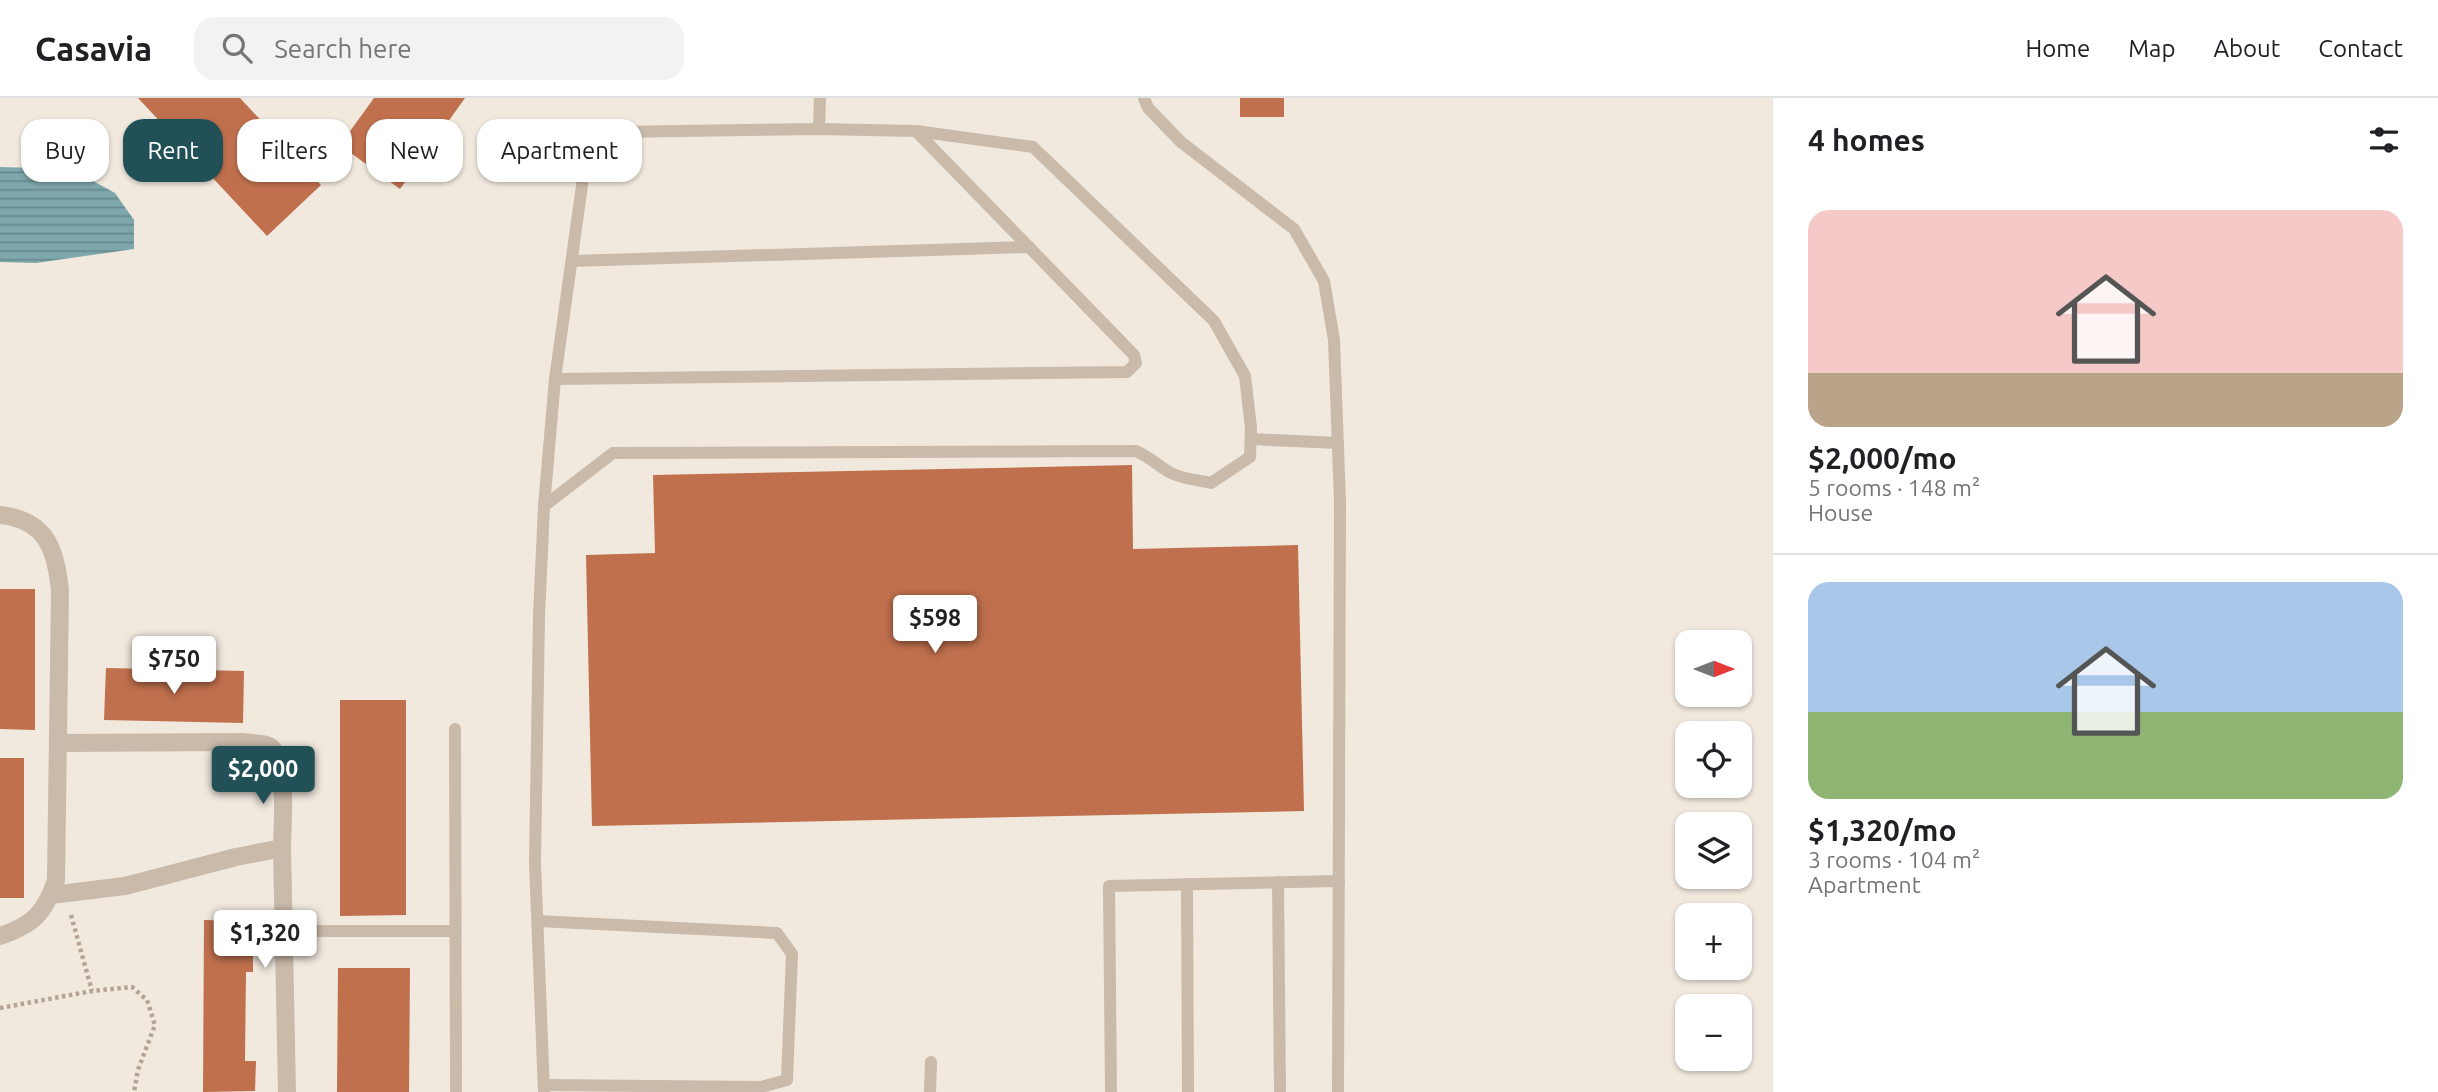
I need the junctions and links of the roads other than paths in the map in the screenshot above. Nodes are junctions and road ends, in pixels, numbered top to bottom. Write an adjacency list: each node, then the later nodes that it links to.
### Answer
1 (820, 98): 3 (lane)
2 (1144, 98): 9 (lane)
3 (819, 129): 4 (lane); 6 (lane)
4 (916, 131): 5 (lane); 8 (lane)
5 (1029, 247): 6 (lane); 7 (lane)
6 (572, 261): 7 (lane)
7 (555, 379): 10 (lane)
8 (1251, 439): 9 (lane); 10 (lane)
9 (1338, 443): 15 (lane)
10 (544, 506): 19 (lane)
11 (0, 515): 13 (street)
12 (455, 729): 21 (lane)
13 (58, 743): 14 (street); 18 (street)
14 (282, 848): 18 (street); 20 (street)
15 (1339, 881): 16 (lane); 31 (lane)
16 (1278, 882): 17 (lane); 30 (lane)
17 (1187, 884): 28 (lane); 29 (lane)
18 (58, 895): 22 (street)
19 (538, 921): 24 (lane); 24 (lane)
20 (283, 931): 21 (lane); 25 (street)
21 (455, 931): 26 (lane)
22 (0, 936)
23 (930, 1062): 27 (lane)
24 (544, 1088)
25 (287, 1092)
26 (456, 1092)
27 (930, 1092)
28 (1111, 1092)
29 (1188, 1092)
30 (1280, 1092)
31 (1338, 1092)

